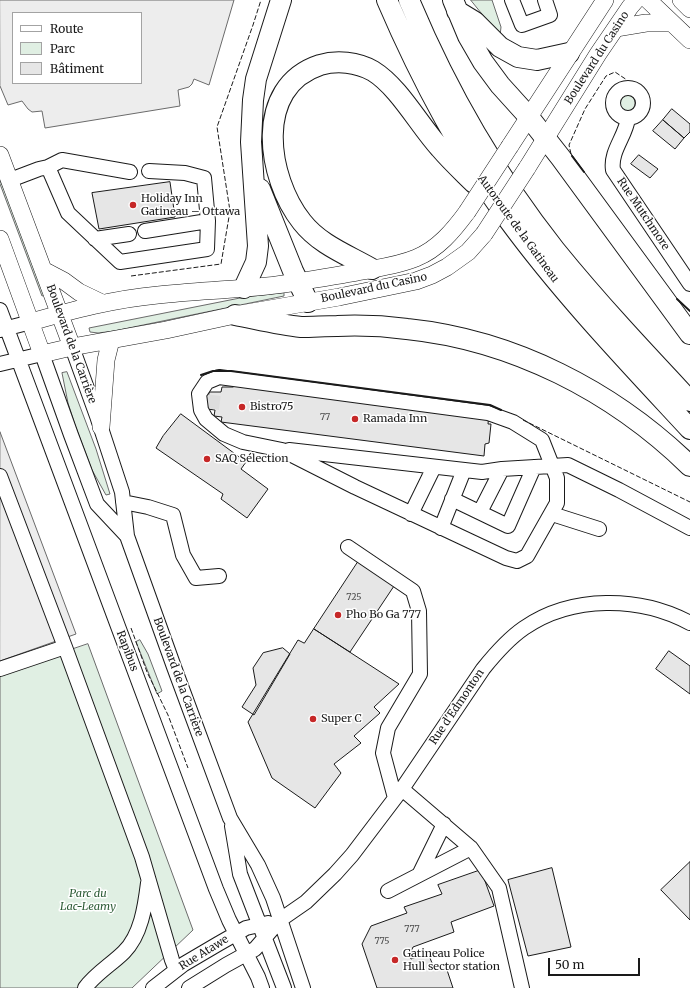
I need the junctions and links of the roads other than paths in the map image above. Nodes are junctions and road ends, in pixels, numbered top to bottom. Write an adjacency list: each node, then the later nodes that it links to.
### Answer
1 (281, 0): 23 (highway)
2 (388, 0): 25 (highway, Autoroute de la Gatineau)
3 (409, 0): 49 (highway, Autoroute de la Gatineau)
4 (512, 0): 5 (street)
5 (545, 0)
6 (636, 0): 13 (main road, Boulevard du Casino)
7 (648, 0): 12 (main road)
8 (681, 0): 11 (main road)
9 (601, 2): 15 (main road, Boulevard du Casino)
10 (455, 6): 15 (highway); 16 (highway)
11 (690, 9)
12 (672, 23): 13 (main road); 14 (main road)
13 (616, 28): 18 (main road, Boulevard du Casino)
14 (690, 40)
15 (569, 53): 16 (main road, Boulevard du Casino)
16 (528, 116): 18 (highway); 31 (main road, Boulevard du Casino, bridge)
17 (628, 118): 33 (street, Rue Mutchmore)
18 (546, 139): 36 (main road, Boulevard du Casino, bridge); 43 (highway)
19 (0, 155): 24 (main road, Boulevard de la Carrière)
20 (48, 167): 22 (street); 24 (street); 30 (street)
21 (149, 171): 26 (street)
22 (130, 172)
23 (254, 173): 34 (highway); 35 (highway)
24 (10, 180): 32 (main road, Boulevard de la Carrière)
25 (508, 218): 31 (highway); 51 (highway, Autoroute de la Gatineau)
26 (208, 221): 27 (street); 30 (street)
27 (145, 231)
28 (129, 234): 30 (street)
29 (0, 239): 41 (main road, Boulevard de la Carrière)
30 (95, 239)
31 (372, 269): 34 (main road, Boulevard du Casino)
32 (45, 271): 37 (main road); 39 (main road, Boulevard de la Carrière)
33 (689, 279)
34 (298, 282): 35 (main road, Boulevard du Casino); 36 (highway)
35 (244, 288): 37 (main road, Boulevard du Casino)
36 (308, 302): 40 (main road, Boulevard du Casino)
37 (102, 303): 39 (main road, Boulevard du Casino)
38 (0, 310): 42 (street, Rapibus)
39 (60, 314): 41 (main road, Boulevard du Casino); 45 (main road, Boulevard de la Carrière)
40 (235, 315): 44 (main road, Boulevard du Casino); 54 (highway)
41 (30, 322): 42 (street, Boulevard du Casino); 46 (main road, Boulevard de la Carrière)
42 (4, 330): 47 (street, Rapibus)
43 (690, 334)
44 (111, 340): 45 (main road, Boulevard du Casino); 50 (main road)
45 (72, 347): 46 (main road, Boulevard du Casino); 50 (street, Boulevard de la Carrière)
46 (42, 354): 47 (street, Boulevard du Casino); 68 (street, Boulevard de la Carrière)
47 (19, 360): 48 (street, Boulevard du Casino); 83 (street, Rapibus)
48 (0, 364)
49 (690, 401)
50 (101, 427): 61 (street, Boulevard de la Carrière)
51 (690, 429)
52 (282, 450): 53 (street); 55 (street); 63 (street)
53 (553, 466): 56 (street); 64 (street); 66 (street)
54 (690, 466)
55 (434, 467): 58 (street); 63 (street)
56 (534, 467): 57 (street); 62 (street)
57 (502, 469): 58 (street); 62 (street)
58 (464, 470): 60 (street)
59 (0, 476): 72 (street)
60 (452, 499): 62 (street); 65 (street)
61 (123, 502): 68 (street, Boulevard de la Carrière); 70 (street)
62 (480, 512)
63 (411, 514): 65 (street)
64 (552, 514): 65 (street); 67 (street)
65 (441, 528)
66 (690, 528)
67 (599, 529)
68 (127, 536): 75 (street, Boulevard de la Carrière)
69 (348, 547): 74 (street)
70 (219, 576)
71 (690, 624): 74 (street, Rue d'Edmonton)
72 (65, 647): 73 (street); 79 (street)
73 (0, 668)
74 (399, 793): 76 (street); 81 (street, Rue d'Edmonton)
75 (230, 818): 81 (street, Boulevard de la Carrière); 82 (street, Boulevard de la Carrière)
76 (444, 824): 77 (street); 78 (street)
77 (471, 848): 78 (street); 92 (street)
78 (419, 875): 80 (street)
79 (149, 877): 85 (street); 86 (street)
80 (388, 891)
81 (280, 920): 82 (street); 91 (street, Boulevard de la Carrière)
82 (262, 931): 83 (street, Rue Atawe); 84 (street, Rue Atawe); 90 (street, Boulevard de la Carrière)
83 (236, 934): 84 (street, Rapibus); 85 (street, Rue Atawe)
84 (246, 954): 88 (street, Rue Atawe); 89 (street, Rapibus)
85 (176, 970): 87 (street, Rue Atawe)
86 (85, 988)
87 (153, 988)
88 (189, 988)
89 (262, 988)
90 (284, 988)
91 (304, 988)
92 (522, 988)

